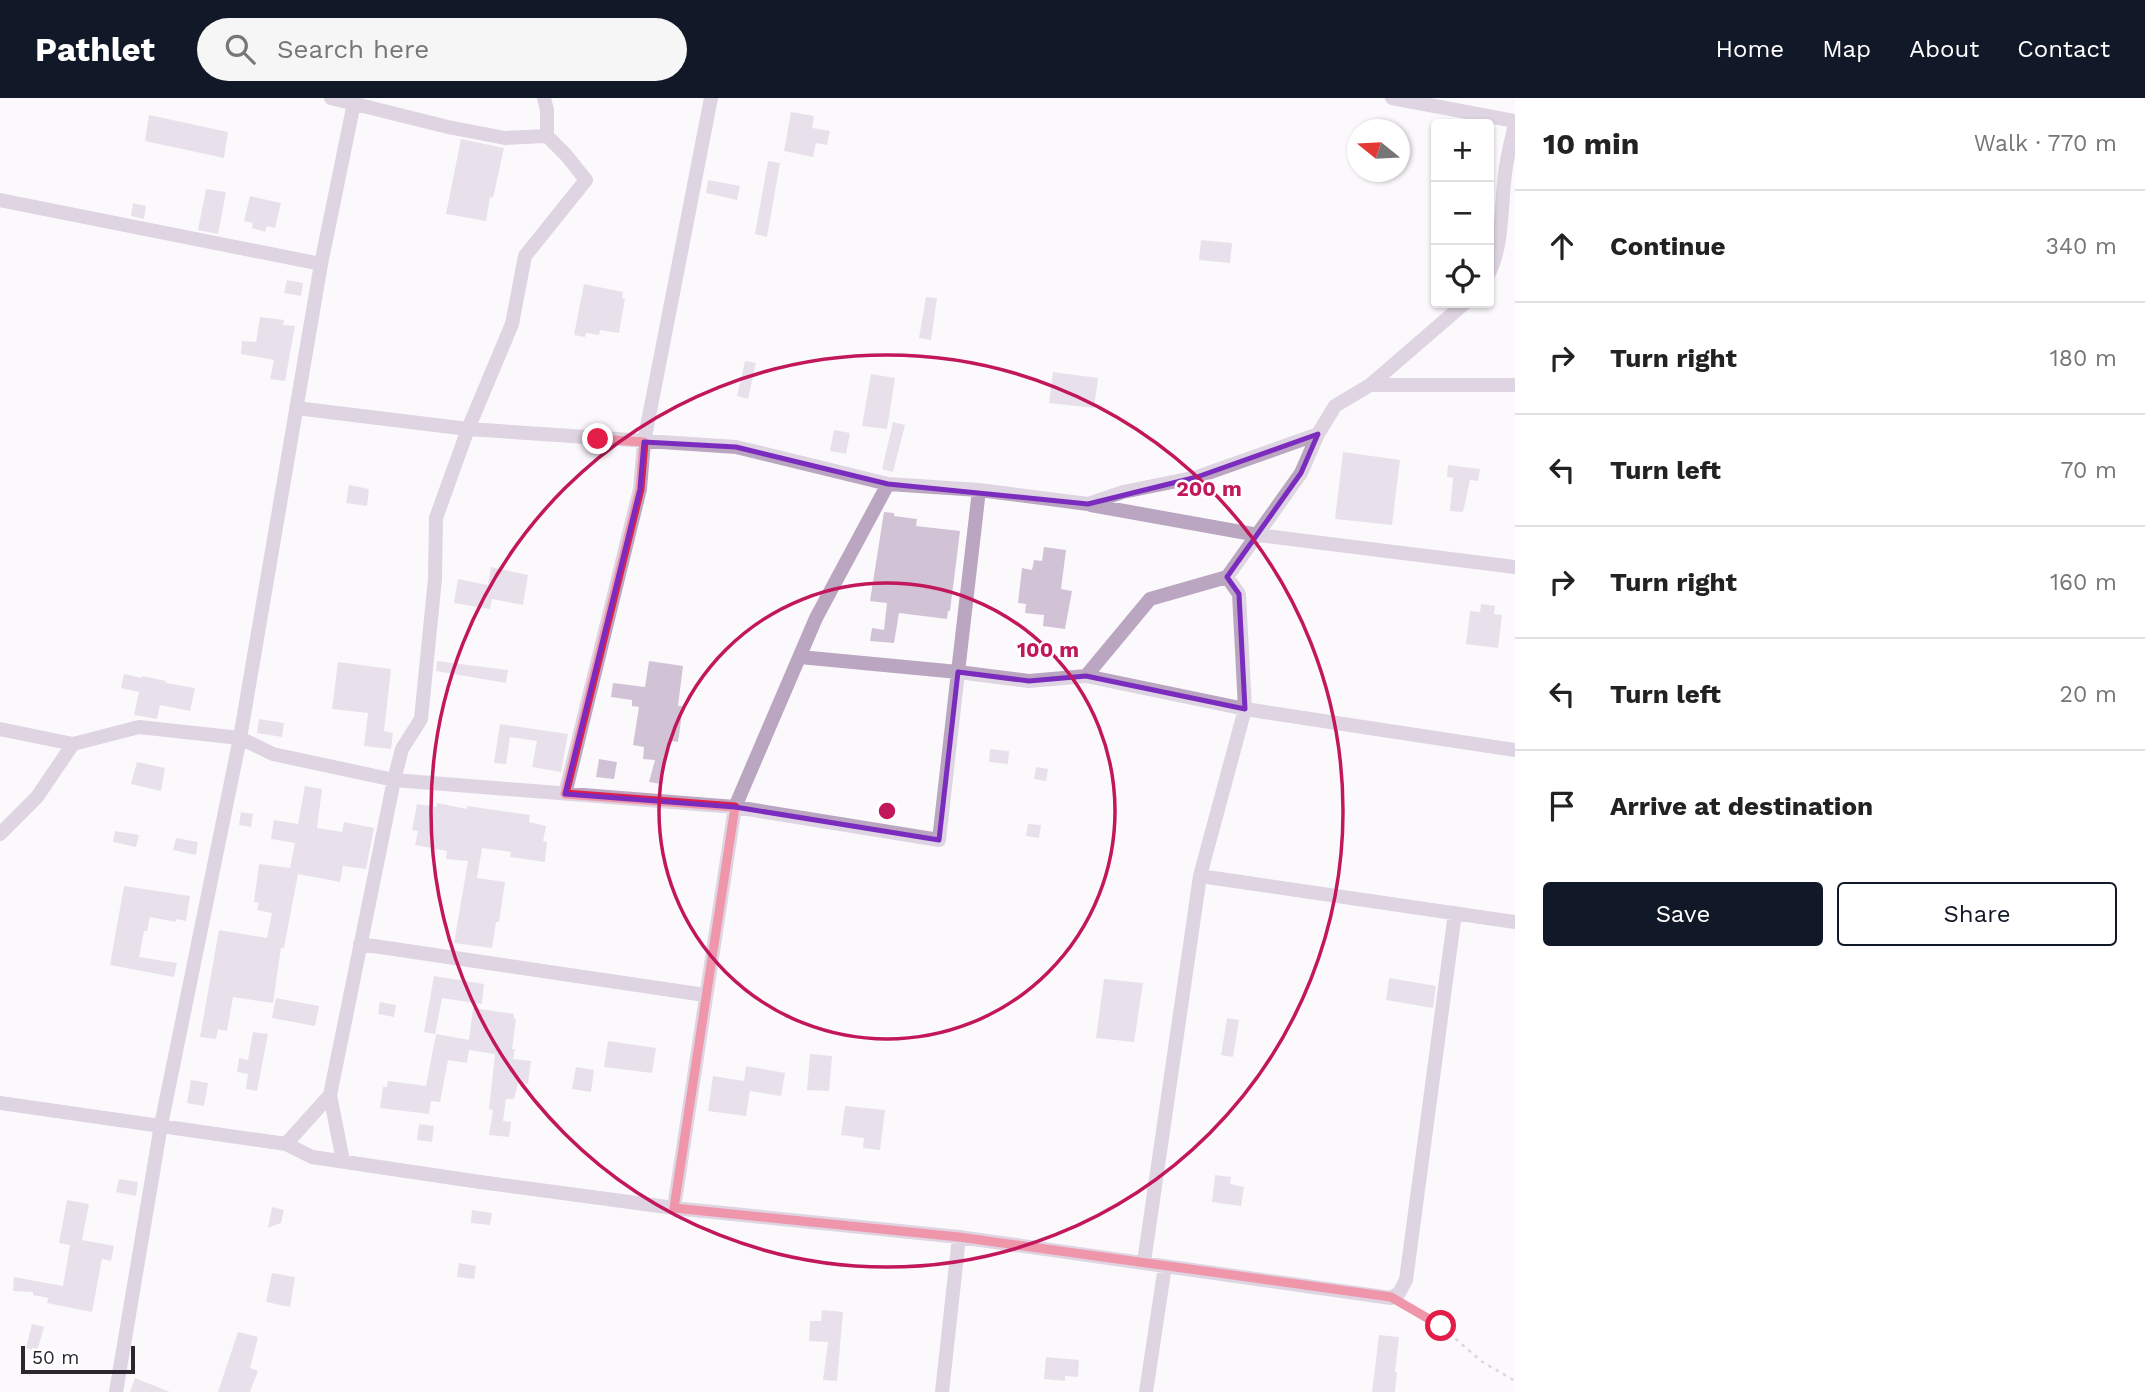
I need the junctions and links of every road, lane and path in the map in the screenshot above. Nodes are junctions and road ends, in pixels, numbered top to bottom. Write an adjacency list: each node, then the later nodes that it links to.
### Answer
1 (331, 98): 5 (street)
2 (544, 98): 7 (street)
3 (712, 98): 17 (street)
4 (1392, 98): 6 (street)
5 (354, 100): 7 (street); 10 (street)
6 (1515, 123): 9 (street)
7 (547, 136): 15 (street)
8 (0, 200): 10 (street)
9 (1494, 260)
10 (321, 264): 14 (street)
11 (1459, 308): 12 (street)
12 (1370, 385): 13 (street); 16 (street)
13 (1515, 385)
14 (296, 408): 15 (street); 29 (street)
15 (468, 429): 17 (street); 32 (street)
16 (1318, 434): 20 (street); 21 (street)
17 (644, 442): 18 (street); 33 (street)
18 (888, 484): 19 (street); 24 (street)
19 (979, 490): 20 (street); 25 (street)
20 (1088, 505): 21 (street)
21 (1258, 535): 22 (street); 23 (street)
22 (1515, 567)
23 (1227, 577): 26 (street); 27 (street)
24 (800, 657): 25 (street); 34 (street)
25 (958, 672): 26 (street); 34 (street)
26 (1086, 676): 27 (street)
27 (1245, 709): 31 (street); 36 (street)
28 (0, 729): 30 (street)
29 (240, 738): 30 (street); 32 (street); 43 (street)
30 (73, 744): 35 (street)
31 (1515, 750)
32 (394, 780): 33 (street); 39 (street)
33 (565, 794): 34 (street)
34 (735, 807): 40 (street)
35 (0, 834)
36 (1200, 876): 37 (street); 48 (street)
37 (1455, 914): 38 (street); 50 (street)
38 (1515, 922)
39 (360, 944): 40 (street); 41 (street)
40 (705, 995): 46 (street)
41 (330, 1095): 44 (street); 45 (street)
42 (0, 1103): 43 (street)
43 (161, 1125): 44 (street); 52 (street)
44 (286, 1144): 45 (street)
45 (343, 1161): 46 (street)
46 (674, 1208): 47 (street)
47 (959, 1237): 48 (street); 53 (street)
48 (1143, 1262): 49 (street)
49 (1165, 1266): 50 (street); 54 (street)
50 (1391, 1297): 51 (path)
51 (1515, 1381)
52 (116, 1392)
53 (942, 1392)
54 (1146, 1392)

